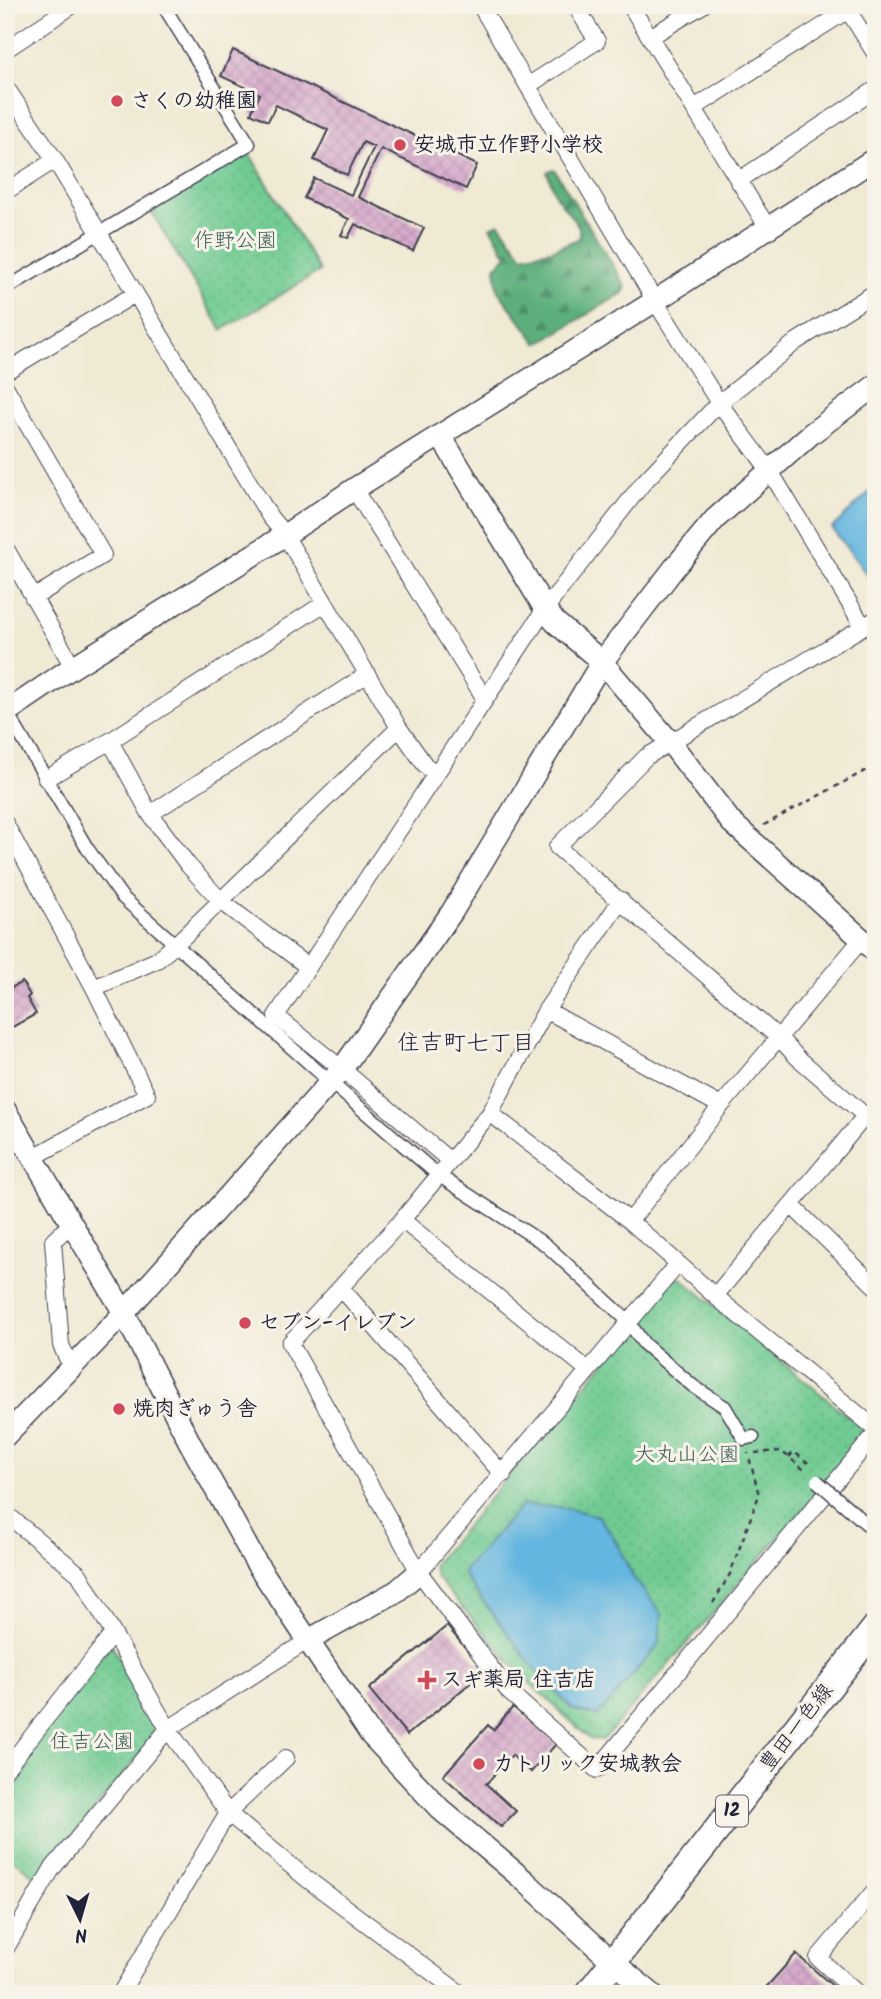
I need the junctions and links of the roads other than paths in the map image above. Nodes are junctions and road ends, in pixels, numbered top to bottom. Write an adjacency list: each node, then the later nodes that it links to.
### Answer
1 (73, 5): 9 (street)
2 (163, 5): 20 (street)
3 (480, 5): 11 (street)
4 (575, 5): 11 (street)
5 (630, 5): 8 (street)
6 (703, 5): 8 (street)
7 (847, 8): 10 (street); 14 (street)
8 (650, 37): 14 (street)
9 (5, 50)
10 (876, 55)
11 (529, 85): 24 (street)
12 (5, 86): 16 (street)
13 (876, 89): 17 (street)
14 (694, 108): 17 (street)
15 (876, 158): 19 (street)
16 (55, 160): 18 (street); 20 (street)
17 (738, 181): 19 (street)
18 (5, 191)
19 (768, 228): 24 (street)
20 (97, 232): 21 (street); 23 (street)
21 (5, 289)
22 (876, 292): 28 (street)
23 (135, 294): 25 (street); 32 (street)
24 (655, 300): 28 (street); 29 (street)
25 (5, 372)
26 (876, 385): 30 (street)
27 (5, 386): 34 (street)
28 (719, 403): 30 (street); 36 (street)
29 (440, 435): 31 (street); 36 (street)
30 (770, 471): 37 (street); 38 (street)
31 (354, 489): 32 (street); 41 (street)
32 (285, 535): 35 (street); 39 (street)
33 (5, 547): 34 (street)
34 (33, 598): 39 (street)
35 (325, 603): 40 (street); 44 (street)
36 (544, 609): 38 (street); 41 (street)
37 (869, 623): 45 (street)
38 (602, 662): 45 (street); 58 (street)
39 (73, 667): 42 (street)
40 (366, 675): 43 (street); 48 (street)
41 (485, 699): 46 (street)
42 (6, 711): 47 (street)
43 (399, 728): 46 (street); 51 (street)
44 (110, 741): 47 (street); 48 (street)
45 (670, 742): 50 (street); 53 (street)
46 (435, 773): 54 (street)
47 (46, 779): 52 (street)
48 (149, 814): 51 (street)
49 (5, 823): 55 (street)
50 (621, 900): 56 (street); 57 (street)
51 (221, 901): 52 (street); 54 (street)
52 (175, 945): 55 (street); 58 (street)
53 (869, 946): 57 (street)
54 (308, 967): 58 (street)
55 (94, 988): 63 (street)
56 (546, 1010): 59 (street); 61 (street)
57 (779, 1038): 59 (street); 62 (street)
58 (336, 1075): 64 (street); 65 (street); 74 (street)
59 (721, 1106): 68 (street)
60 (5, 1110): 63 (street)
61 (490, 1113): 64 (street); 68 (street)
62 (871, 1120): 66 (street)
63 (32, 1158): 69 (street)
64 (450, 1161): 65 (street)
65 (438, 1175): 67 (street); 75 (street)
66 (791, 1205): 71 (street); 73 (street)
67 (402, 1220): 72 (street); 77 (street)
68 (630, 1221): 70 (street)
69 (71, 1224): 74 (street); 76 (street)
70 (678, 1264): 73 (street); 75 (street)
71 (876, 1287)
72 (342, 1289): 81 (street); 85 (street)
73 (715, 1297): 78 (street)
74 (124, 1312): 76 (street); 88 (street)
75 (628, 1321): 77 (street); 80 (street)
76 (71, 1367): 79 (street)
77 (588, 1370): 81 (street)
78 (876, 1431): 85 (street)
79 (5, 1436)
80 (749, 1438)
81 (503, 1475): 85 (street)
82 (817, 1481): 84 (street, bridge)
83 (5, 1513): 87 (street)
84 (876, 1532)
85 (419, 1572): 88 (street)
86 (876, 1627): 95 (main road, 豊田一色線 / 12)
87 (112, 1634): 89 (street); 91 (street)
88 (307, 1641): 89 (street); 95 (street)
89 (168, 1729): 92 (street); 94 (street)
90 (286, 1758): 92 (street)
91 (5, 1770)
92 (228, 1813): 96 (street); 97 (street)
93 (876, 1889): 100 (street)
94 (5, 1950)
95 (614, 1963): 98 (main road, 豊田一色線 / 12); 99 (street)
96 (120, 1994)
97 (461, 1994)
98 (588, 1994)
99 (652, 1994)
100 (858, 1994)

